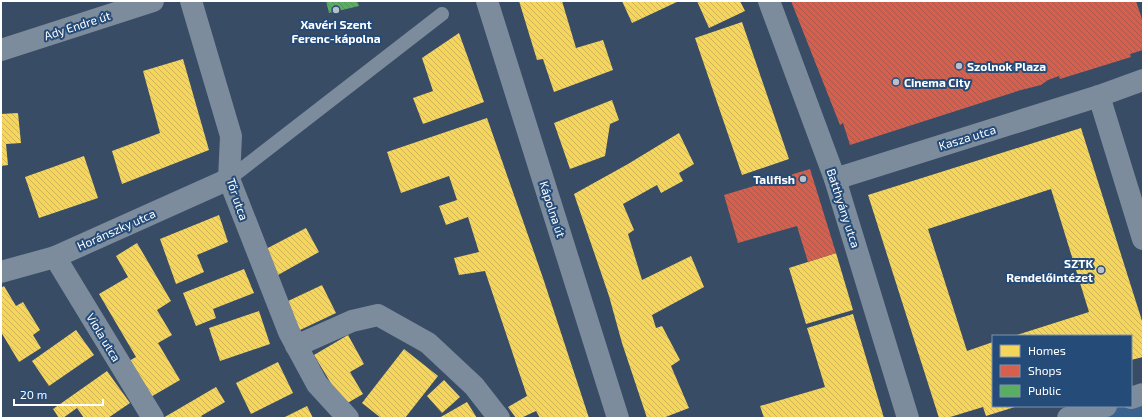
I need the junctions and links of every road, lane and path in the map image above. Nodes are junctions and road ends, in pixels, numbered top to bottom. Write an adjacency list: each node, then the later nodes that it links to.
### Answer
1 (153, 1): 6 (street, Ady Endre út)
2 (191, 1): 9 (street, Tőr utca)
3 (486, 1): 21 (street, Kápolna út)
4 (769, 1): 10 (street, Batthyány utca)
5 (442, 14): 9 (lane)
6 (1, 49)
7 (1143, 80): 8 (street, Kasza utca)
8 (1099, 96): 10 (street, Kasza utca); 11 (street)
9 (229, 179): 12 (street, Horánszky utca); 14 (street, Tőr utca)
10 (835, 179): 22 (street, Batthyány utca)
11 (1143, 239)
12 (55, 257): 13 (street, Horánszky utca); 18 (street, Viola utca)
13 (1, 272)
14 (296, 346): 19 (street, Tőr utca); 20 (street)
15 (1143, 394): 16 (street)
16 (1132, 398)
17 (1103, 407): 23 (street)
18 (153, 418)
19 (348, 418)
20 (499, 418)
21 (618, 418)
22 (908, 418)
23 (1068, 418)

